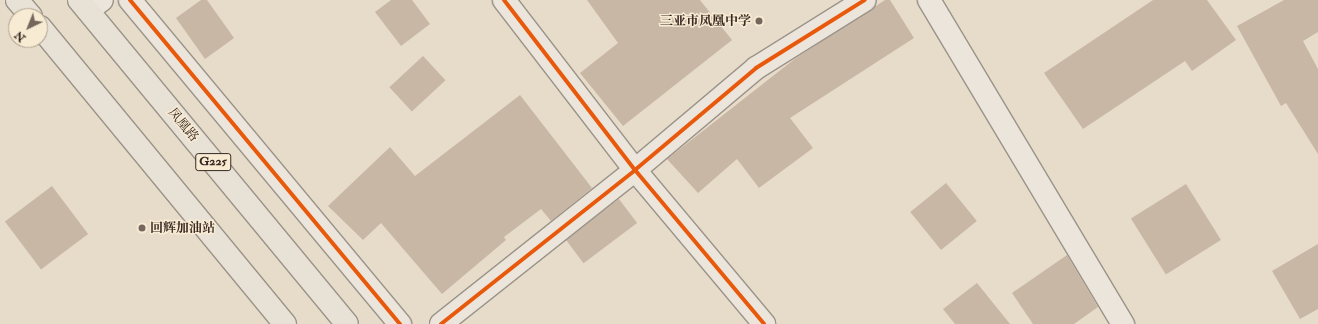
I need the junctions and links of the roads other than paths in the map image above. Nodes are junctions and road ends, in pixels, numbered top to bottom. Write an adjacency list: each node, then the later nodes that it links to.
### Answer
1 (17, 0): 7 (highway)
2 (130, 0): 12 (street)
3 (504, 0): 9 (street)
4 (865, 0): 9 (street)
5 (929, 0): 15 (street)
6 (90, 3): 11 (highway, 凤凰路 / G225)
7 (24, 8)
8 (48, 37): 10 (highway)
9 (635, 170): 13 (street); 14 (street)
10 (285, 324)
11 (347, 324)
12 (400, 324)
13 (441, 324)
14 (764, 324)
15 (1123, 324)

